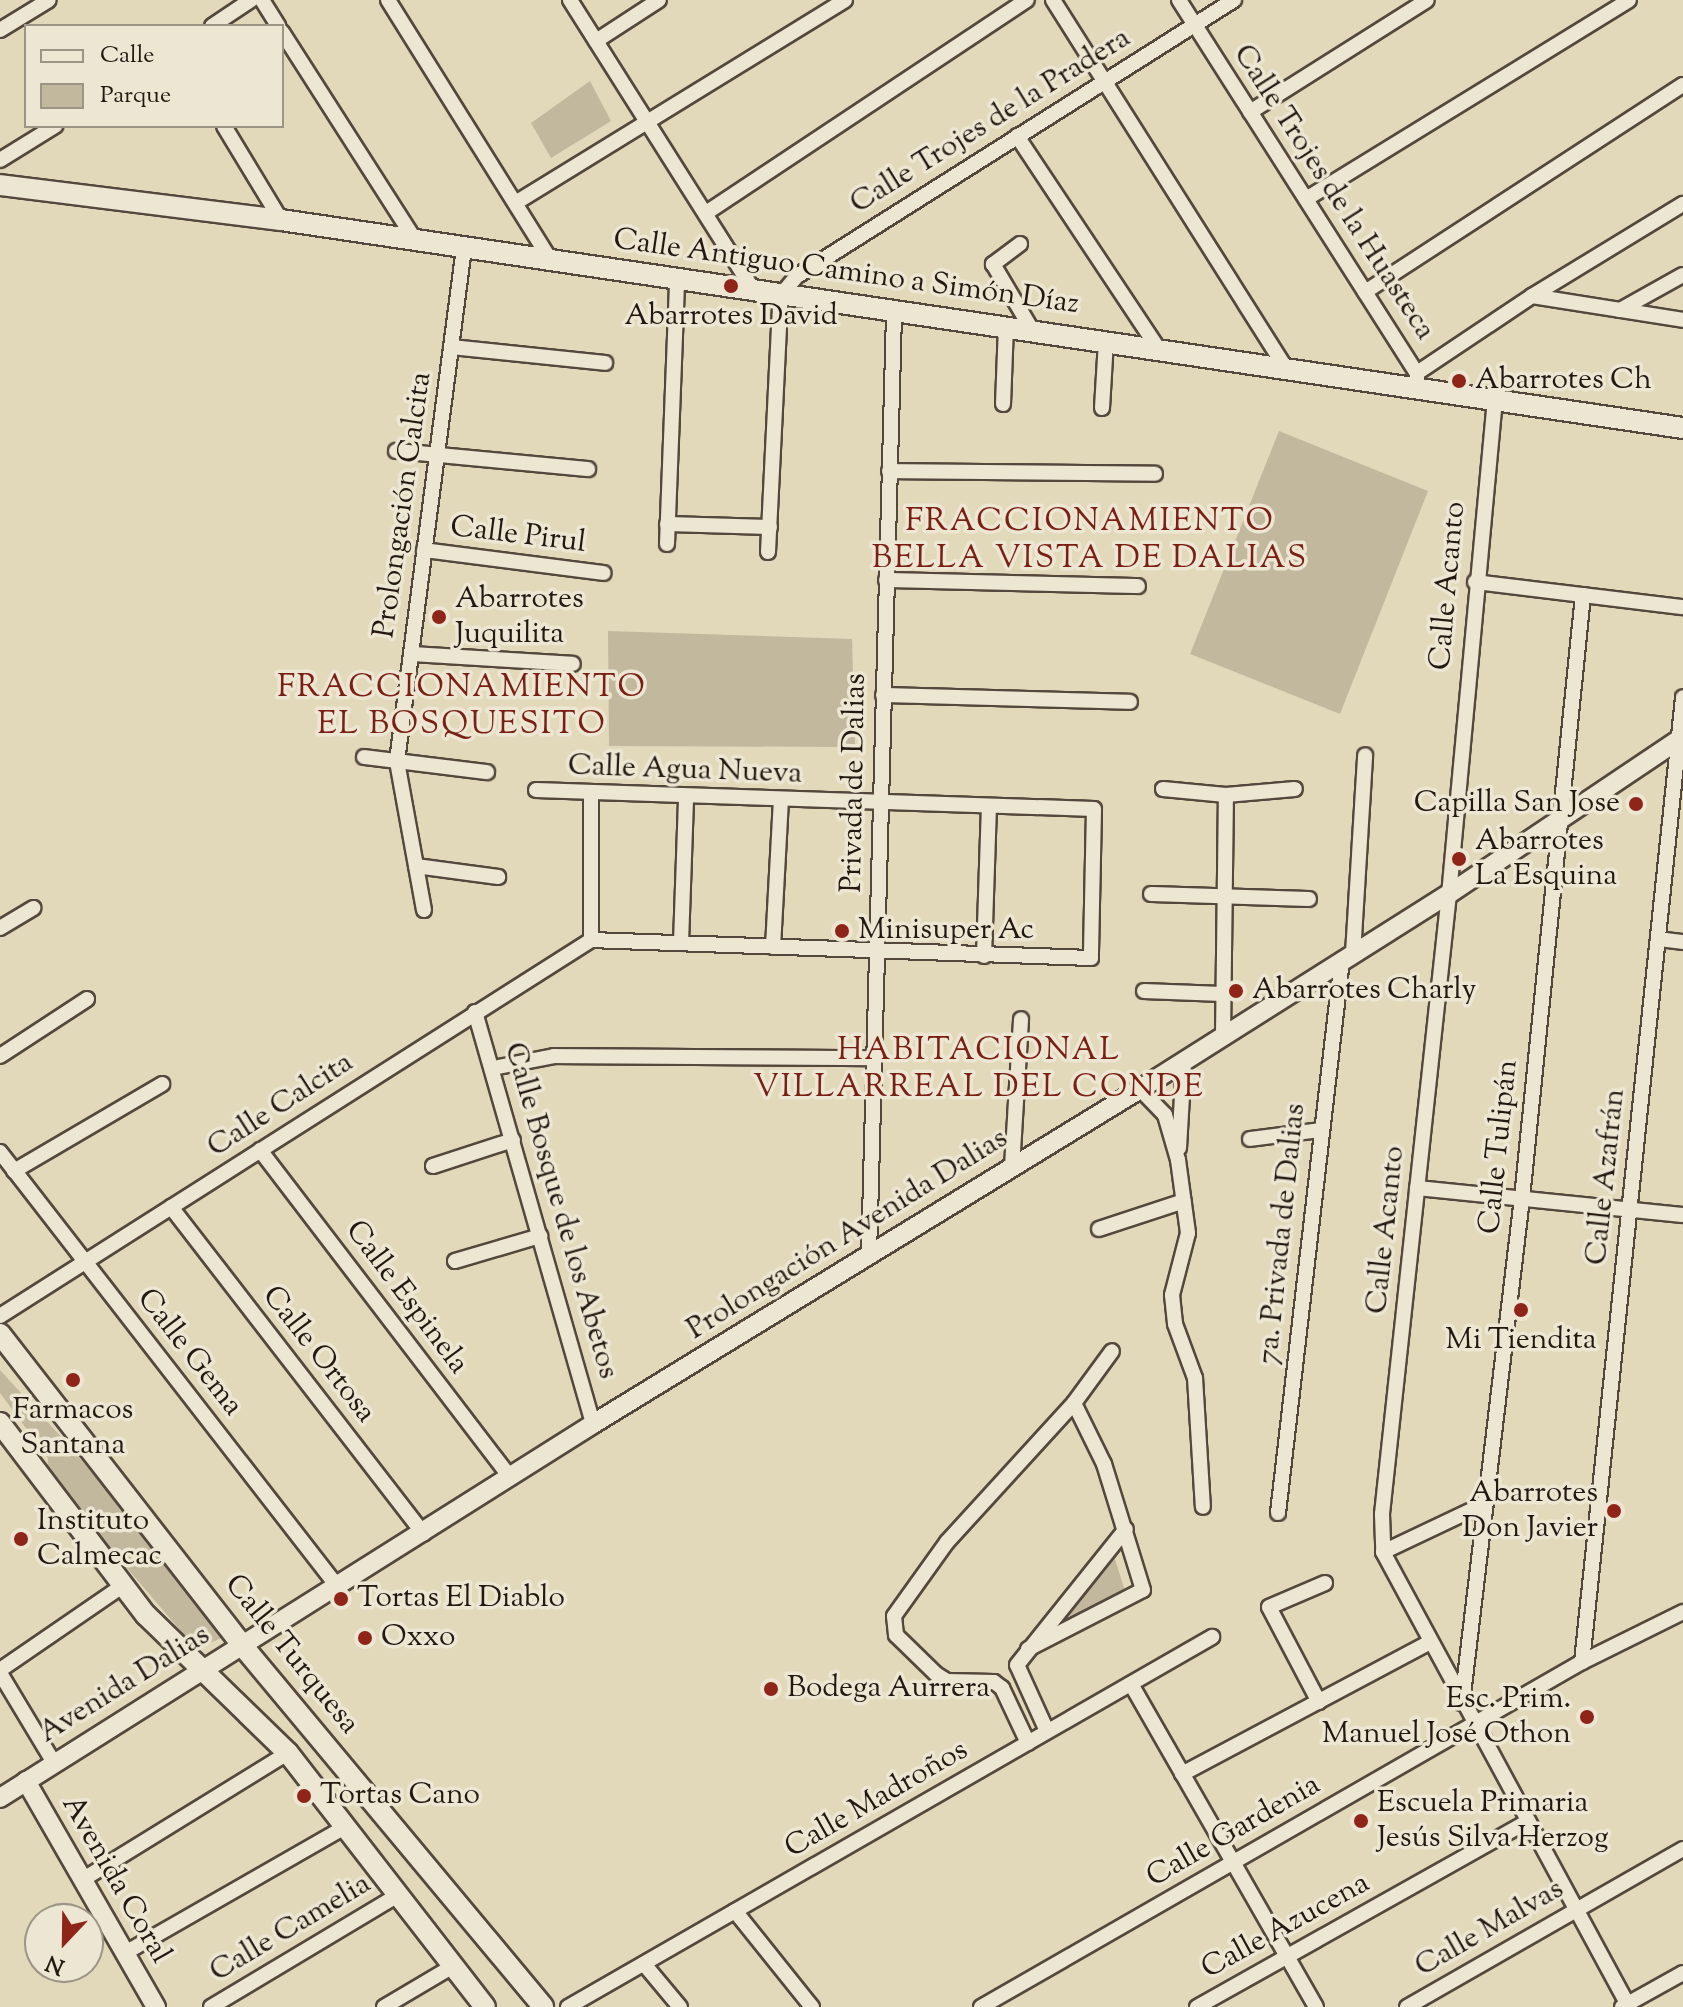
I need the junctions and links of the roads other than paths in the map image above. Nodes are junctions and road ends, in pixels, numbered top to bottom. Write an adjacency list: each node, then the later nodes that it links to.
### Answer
1 (49, 0): 17 (street)
2 (251, 0): 14 (street)
3 (262, 0): 15 (street)
4 (388, 0): 30 (street)
5 (570, 0): 19 (street)
6 (659, 0): 19 (street)
7 (845, 0): 23 (street)
8 (1027, 0): 32 (street)
9 (1053, 0): 20 (street)
10 (1179, 0): 16 (street, Calle Trojes de la Huasteca)
11 (1234, 0): 16 (street, Calle Trojes de la Pradera)
12 (1427, 0): 22 (street)
13 (1629, 0): 29 (street)
14 (215, 24)
15 (277, 24)
16 (1194, 25): 20 (street, Calle Trojes de la Pradera); 22 (street, Calle Trojes de la Huasteca)
17 (0, 30)
18 (284, 35): 34 (street)
19 (596, 41): 23 (street)
20 (1105, 81): 26 (street, Calle Trojes de la Pradera); 53 (street)
21 (1683, 85): 41 (street)
22 (1250, 112): 29 (street, Calle Trojes de la Huasteca)
23 (648, 122): 30 (street); 32 (street)
24 (52, 128): 27 (street)
25 (225, 128): 33 (street)
26 (1017, 136): 42 (street, Calle Trojes de la Pradera); 51 (street)
27 (0, 160)
28 (0, 185): 33 (main road, Calle Antiguo Camino a Simón Díaz)
29 (1306, 199): 41 (street, Calle Trojes de la Huasteca)
30 (517, 202): 37 (street)
31 (1683, 204): 43 (street)
32 (706, 213): 40 (street)
33 (281, 220): 34 (main road, Calle Antiguo Camino a Simón Díaz)
34 (415, 240): 36 (main road, Calle Antiguo Camino a Simón Díaz)
35 (1020, 244): 48 (street)
36 (464, 248): 37 (main road, Calle Antiguo Camino a Simón Díaz); 50 (street, Prolongación Calcita)
37 (551, 261): 39 (main road, Calle Antiguo Camino a Simón Díaz)
38 (1683, 275): 44 (street)
39 (677, 279): 40 (main road, Calle Antiguo Camino a Simón Díaz); 64 (street)
40 (754, 291): 42 (main road, Calle Antiguo Camino a Simón Díaz)
41 (1365, 292): 54 (street, Calle Trojes de la Huasteca)
42 (781, 295): 45 (main road, Calle Antiguo Camino a Simón Díaz); 65 (street)
43 (1532, 296): 44 (street); 54 (street)
44 (1620, 310): 46 (street)
45 (894, 312): 47 (main road, Calle Antiguo Camino a Simón Díaz); 62 (street, Privada de Dalias)
46 (1683, 320)
47 (1006, 326): 48 (main road, Calle Antiguo Camino a Simón Díaz); 56 (street)
48 (1032, 330): 49 (main road, Calle Antiguo Camino a Simón Díaz)
49 (1106, 340): 51 (main road, Calle Antiguo Camino a Simón Díaz); 57 (street)
50 (451, 347): 52 (street); 60 (street, Prolongación Calcita)
51 (1158, 348): 53 (main road, Calle Antiguo Camino a Simón Díaz)
52 (605, 363)
53 (1286, 368): 54 (main road, Calle Antiguo Camino a Simón Díaz)
54 (1417, 380): 55 (main road, Calle Antiguo Camino a Simón Díaz)
55 (1495, 399): 58 (main road, Calle Antiguo Camino a Simón Díaz); 71 (street, Calle Acanto)
56 (1003, 404)
57 (1102, 408)
58 (1683, 428)
59 (396, 451): 60 (street)
60 (437, 456): 61 (street); 67 (street, Prolongación Calcita)
61 (588, 469)
62 (889, 471): 63 (street); 70 (street, Privada de Dalias)
63 (1155, 474)
64 (667, 524): 65 (street); 66 (street)
65 (770, 527): 68 (street)
66 (667, 544)
67 (424, 550): 69 (street, Calle Pirul); 75 (street, Prolongación Calcita)
68 (768, 552)
69 (604, 573)
70 (886, 580): 72 (street); 77 (street, Privada de Dalias)
71 (1475, 582): 73 (street); 98 (street, Calle Acanto)
72 (1138, 586)
73 (1583, 595): 74 (street); 94 (street, Calle Tulipán)
74 (1683, 607)
75 (411, 654): 76 (street); 83 (street, Prolongación Calcita)
76 (573, 664)
77 (883, 695): 79 (street); 92 (street, Privada de Dalias)
78 (1683, 697): 80 (street, Calle Azafrán)
79 (1130, 702)
80 (1681, 738): 94 (street, Prolongación Avenida Dalias); 104 (street, Calle Azafrán)
81 (1365, 755): 111 (street, 7a. Privada de Dalias)
82 (364, 757): 83 (street)
83 (397, 761): 84 (street); 95 (street, Prolongación Calcita)
84 (487, 772)
85 (1163, 789): 89 (street)
86 (1295, 789): 89 (street)
87 (536, 790): 88 (street, Calle Agua Nueva)
88 (591, 793): 90 (street, Calle Agua Nueva); 105 (street)
89 (1226, 795): 99 (street)
90 (686, 797): 91 (street, Calle Agua Nueva); 107 (street)
91 (781, 801): 92 (street, Calle Agua Nueva); 108 (street)
92 (881, 805): 93 (street, Calle Agua Nueva); 109 (street, Privada de Dalias)
93 (989, 808): 110 (street); 110 (street, Calle Agua Nueva)
94 (1559, 816): 98 (street, Prolongación Avenida Dalias); 134 (street, Calle Tulipán)
95 (416, 866): 96 (street); 102 (street, Prolongación Calcita)
96 (498, 877)
97 (1151, 894): 99 (street)
98 (1449, 894): 111 (street, Prolongación Avenida Dalias); 133 (street, Calle Acanto)
99 (1224, 897): 100 (street); 113 (street)
100 (1309, 899)
101 (33, 908): 103 (street)
102 (424, 910)
103 (0, 928)
104 (1658, 939): 106 (street); 137 (street, Calle Azafrán)
105 (591, 940): 107 (street); 115 (street, Calle Calcita)
106 (1683, 942)
107 (681, 943): 108 (street)
108 (773, 947): 109 (street)
109 (876, 951): 110 (street); 119 (street, Privada de Dalias)
110 (984, 956)
111 (1347, 957): 117 (street, Prolongación Avenida Dalias); 124 (street, 7a. Privada de Dalias)
112 (1144, 991): 113 (street)
113 (1222, 994): 117 (street)
114 (87, 999): 118 (street)
115 (475, 1012): 121 (street, Calle Bosque de los Abetos); 127 (street, Calle Calcita)
116 (1021, 1019): 131 (street)
117 (1223, 1036): 120 (street, Prolongación Avenida Dalias)
118 (0, 1056)
119 (872, 1058): 121 (street); 141 (street, Privada de Dalias)
120 (1184, 1061): 123 (street, Prolongación Avenida Dalias); 129 (street)
121 (493, 1068): 126 (street, Calle Bosque de los Abetos)
122 (162, 1084): 132 (street)
123 (1140, 1089): 129 (street); 131 (street, Prolongación Avenida Dalias)
124 (1320, 1130): 125 (street); 153 (street, 7a. Privada de Dalias)
125 (1250, 1139)
126 (513, 1140): 130 (street); 140 (street, Calle Bosque de los Abetos)
127 (260, 1150): 136 (street, Calle Calcita); 150 (street, Calle Espinela)
128 (0, 1152): 132 (street, Calle Gema)
129 (1178, 1160): 135 (street)
130 (433, 1166)
131 (1012, 1167): 141 (street, Prolongación Avenida Dalias)
132 (14, 1171): 143 (street, Calle Gema)
133 (1417, 1188): 134 (street); 156 (street, Calle Acanto)
134 (1522, 1198): 137 (street); 151 (street, Calle Tulipán)
135 (1184, 1201): 139 (street); 152 (street)
136 (171, 1207): 143 (street, Calle Calcita); 155 (street, Calle Ortosa)
137 (1630, 1210): 138 (street); 165 (street, Calle Azafrán)
138 (1683, 1215)
139 (1099, 1229)
140 (540, 1236): 142 (street); 149 (street, Calle Bosque de los Abetos)
141 (869, 1256): 149 (street, Prolongación Avenida Dalias)
142 (455, 1261)
143 (86, 1262): 144 (street, Calle Calcita); 159 (street, Calle Gema)
144 (0, 1316)
145 (0, 1334): 163 (main road, Calle Turquesa)
146 (1112, 1351): 147 (street)
147 (1074, 1403): 154 (street); 173 (street)
148 (0, 1423): 158 (main road)
149 (593, 1424): 150 (street, Prolongación Avenida Dalias)
150 (510, 1477): 155 (street, Prolongación Avenida Dalias)
151 (1484, 1504): 156 (street); 170 (street, Calle Tulipán)
152 (1203, 1507)
153 (1278, 1513)
154 (1126, 1529): 164 (street); 164 (street)
155 (424, 1534): 159 (street, Prolongación Avenida Dalias)
156 (1383, 1552): 162 (street, Calle Acanto)
157 (1325, 1583): 169 (street)
158 (122, 1586): 166 (main road); 167 (street)
159 (337, 1586): 163 (street, Prolongación Avenida Dalias)
160 (1683, 1612): 165 (street, Calle Gardenia)
161 (1212, 1637): 168 (street, Calle Madroños)
162 (1428, 1643): 169 (street); 170 (street, Calle Acanto)
163 (241, 1644): 166 (street, Avenida Dalias); 197 (main road, Calle Turquesa)
164 (1028, 1649): 172 (street)
165 (1582, 1662): 171 (street, Calle Gardenia)
166 (199, 1671): 174 (main road); 175 (street, Avenida Dalias)
167 (0, 1672): 175 (street)
168 (1131, 1684): 172 (street, Calle Madroños); 176 (street)
169 (1319, 1702): 176 (street)
170 (1462, 1704): 171 (street, Calle Acanto)
171 (1473, 1725): 179 (street, Calle Acanto); 182 (street, Calle Gardenia)
172 (1047, 1731): 173 (street, Calle Madroños)
173 (1028, 1743): 186 (street, Calle Madroños)
174 (288, 1753): 180 (main road); 183 (street)
175 (54, 1763): 177 (street, Avenida Dalias)
176 (1182, 1774): 182 (street)
177 (26, 1781): 178 (street, Avenida Dalias); 183 (street, Avenida Coral)
178 (0, 1798)
179 (1527, 1822): 185 (street, Calle Acanto); 188 (street, Calle Azucena)
180 (345, 1827): 184 (main road); 187 (street)
181 (1683, 1849): 185 (street, Calle Malvas)
182 (1233, 1862): 188 (street); 201 (street, Calle Gardenia)
183 (82, 1880): 187 (street, Avenida Coral)
184 (398, 1895): 190 (main road); 194 (street, Calle Camelia)
185 (1575, 1910): 192 (street, Calle Acanto); 204 (street, Calle Malvas)
186 (735, 1911): 189 (street, Calle Madroños); 200 (street)
187 (125, 1953): 193 (street, Avenida Coral)
188 (1287, 1956): 202 (street, Calle Azucena); 203 (street)
189 (644, 1964): 198 (street, Calle Madroños); 199 (street)
190 (453, 1966): 195 (street); 196 (main road)
191 (1683, 1973): 192 (street)
192 (1626, 2006)
193 (156, 2007)
194 (211, 2007)
195 (384, 2007)
196 (485, 2007)
197 (543, 2007)
198 (568, 2007)
199 (680, 2007)
200 (812, 2007)
201 (981, 2007)
202 (1197, 2007)
203 (1316, 2007)
204 (1407, 2007)

